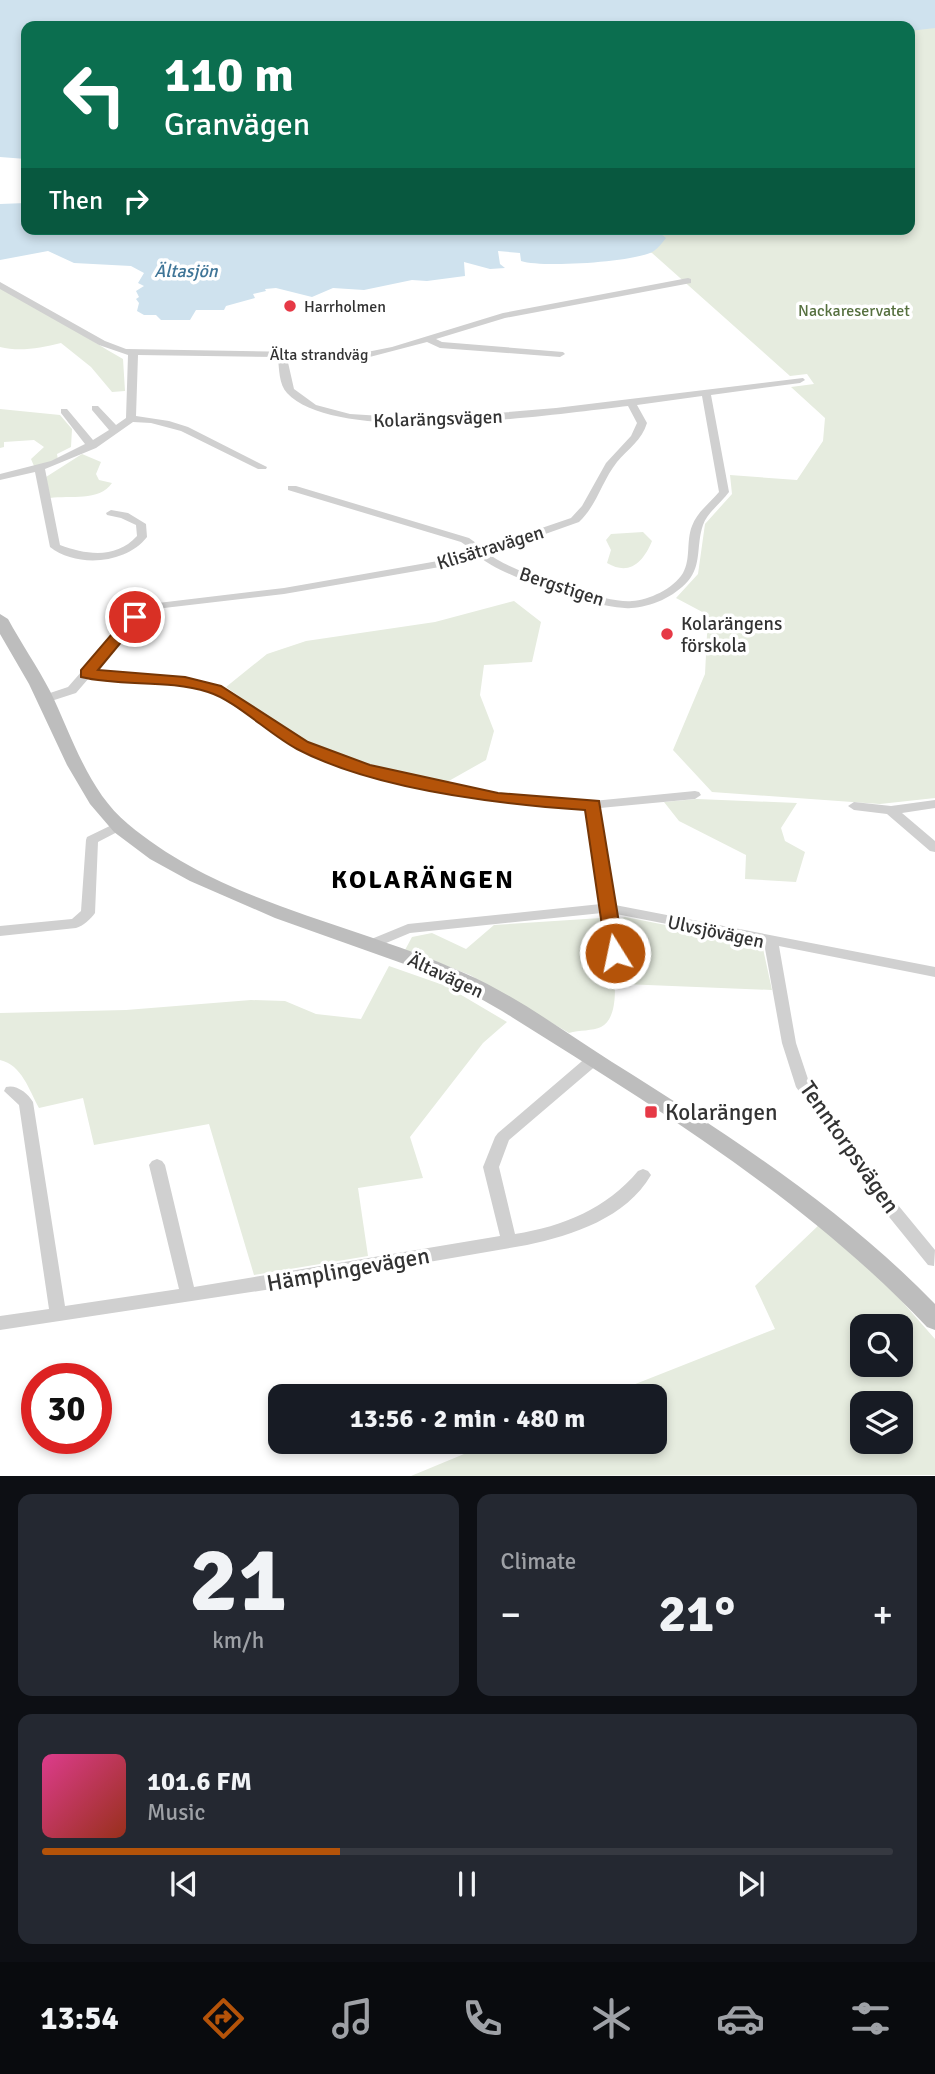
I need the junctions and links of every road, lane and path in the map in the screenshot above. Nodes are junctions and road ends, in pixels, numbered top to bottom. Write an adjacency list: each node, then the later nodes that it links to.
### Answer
1 (688, 281): 3 (street, Älta strandväg)
2 (0, 285): 4 (street, Älta strandväg)
3 (426, 338): 5 (street); 6 (street, Älta strandväg)
4 (132, 353): 6 (street, Älta strandväg); 12 (street)
5 (560, 354)
6 (282, 355): 9 (street, Kolarängsvägen)
7 (800, 380): 8 (street)
8 (706, 394): 9 (street); 20 (street, Bergstigen)
9 (631, 403): 20 (street, Klisätravägen)
10 (95, 408): 13 (street)
11 (64, 411): 14 (street)
12 (131, 419): 13 (street); 15 (street)
13 (115, 430): 14 (street)
14 (92, 446): 16 (street)
15 (262, 467)
16 (40, 469): 17 (street); 19 (street)
17 (0, 477)
18 (292, 488): 20 (street, Bergstigen)
19 (111, 513)
20 (481, 552): 22 (street, Klisätravägen)
21 (0, 621): 23 (main road, Ältavägen)
22 (87, 674): 23 (street, Klisätravägen); 26 (street)
23 (45, 699): 29 (main road, Ältavägen)
24 (695, 795): 26 (street)
25 (935, 804): 28 (street)
26 (593, 805): 31 (street)
27 (853, 806): 28 (street)
28 (891, 810): 30 (street)
29 (118, 826): 32 (street); 34 (main road, Ältavägen)
30 (935, 848)
31 (607, 908): 33 (street, Ulvsjövägen); 34 (street, Ulvsjövägen); 35 (street)
32 (0, 931)
33 (771, 942): 36 (street, Ulvsjövägen); 42 (street, Tenntorpsvägen)
34 (374, 943): 37 (main road, Ältavägen)
35 (615, 953)
36 (935, 972)
37 (593, 1060): 41 (street); 45 (main road, Ältavägen)
38 (11, 1091): 44 (street)
39 (157, 1165): 43 (street)
40 (643, 1175): 41 (street, Hämplingevägen)
41 (509, 1241): 43 (street, Hämplingevägen)
42 (934, 1260)
43 (188, 1294): 44 (street, Hämplingevägen)
44 (58, 1313): 46 (street, Hämplingevägen)
45 (935, 1320)
46 (0, 1323)

